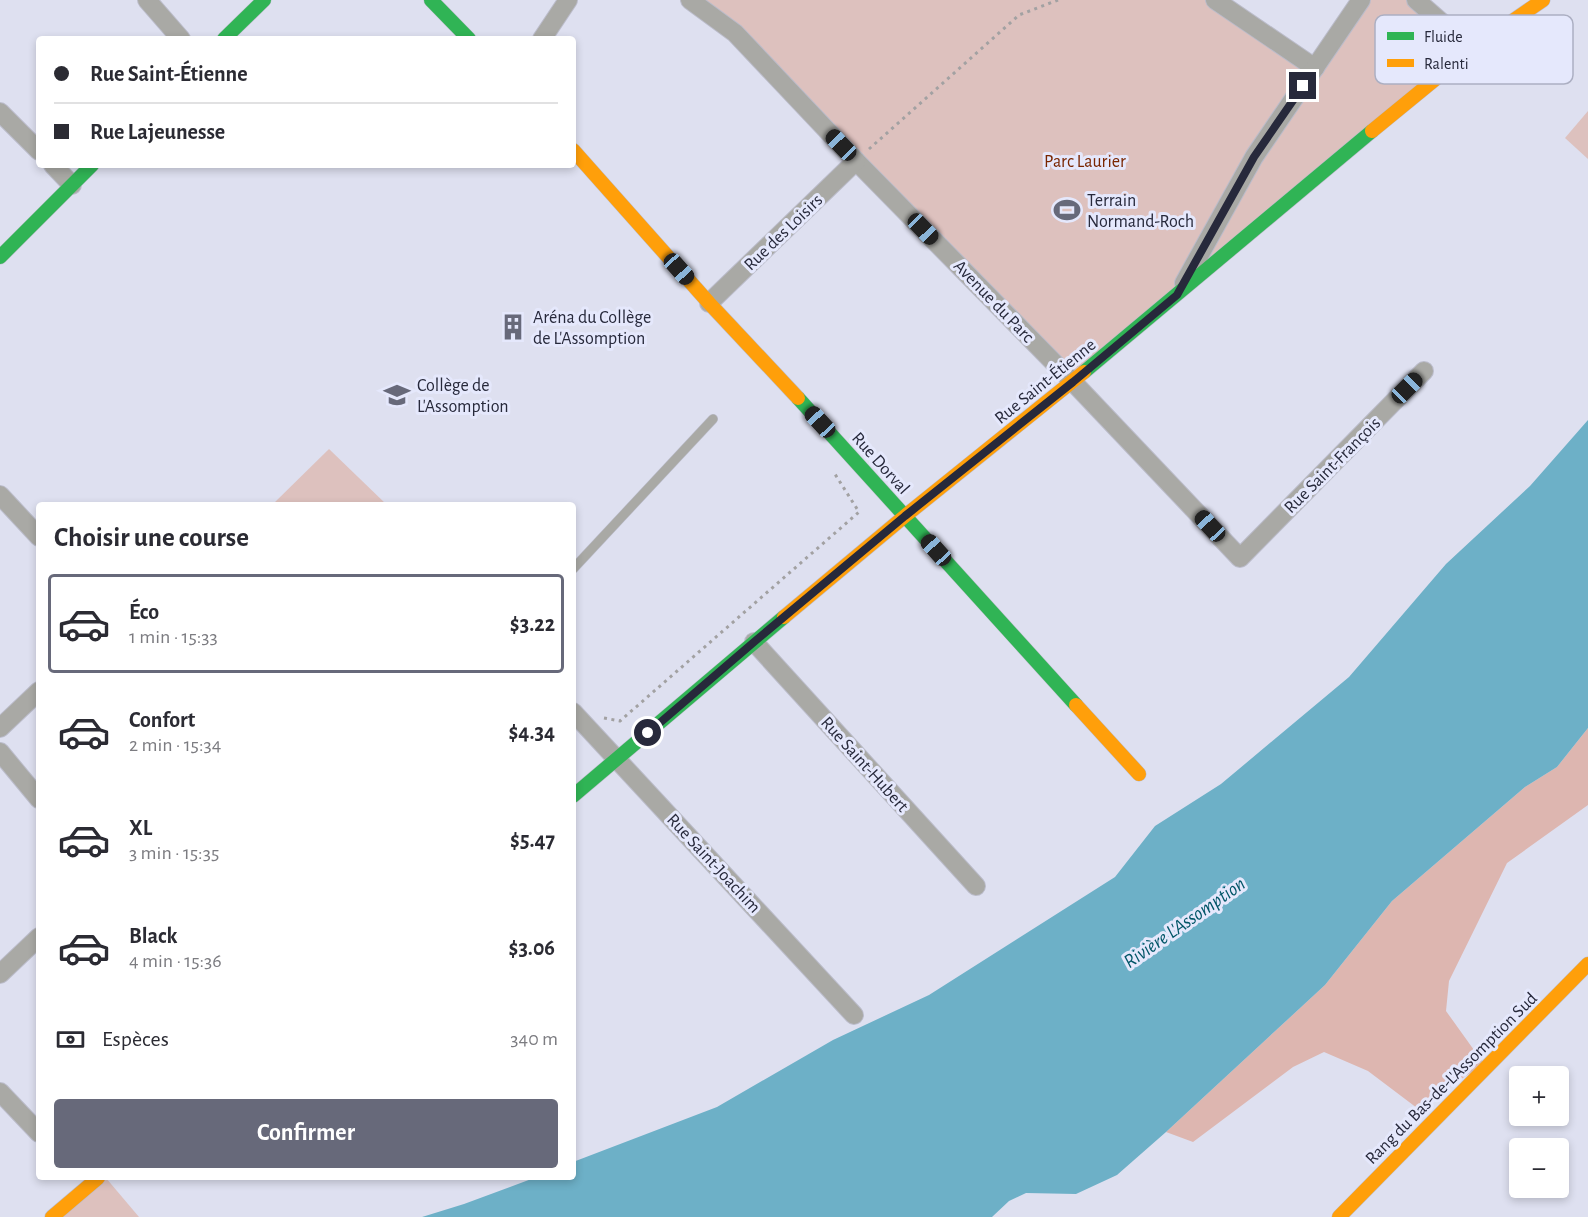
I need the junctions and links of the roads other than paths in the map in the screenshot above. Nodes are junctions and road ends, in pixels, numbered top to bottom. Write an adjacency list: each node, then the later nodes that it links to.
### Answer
1 (147, 0): 12 (street)
2 (264, 0): 13 (street)
3 (431, 0): 14 (street)
4 (568, 0): 15 (street)
5 (690, 0): 21 (street, Avenue du Parc)
6 (1215, 0): 16 (street)
7 (1361, 0): 16 (street)
8 (1416, 0): 10 (street)
9 (1543, 0): 11 (street, Rue Saint-Étienne)
10 (1433, 15)
11 (1521, 15)
12 (178, 36)
13 (227, 36)
14 (466, 36)
15 (544, 36)
16 (1315, 68): 26 (street)
17 (1429, 84): 26 (street, Rue Saint-Étienne)
18 (0, 111): 19 (street)
19 (36, 148)
20 (576, 153): 27 (street, Rue Dorval)
21 (856, 160): 27 (street, Rue des Loisirs); 29 (street, Avenue du Parc)
22 (56, 168): 24 (street)
23 (89, 168): 24 (street)
24 (72, 184): 25 (street)
25 (0, 256)
26 (1177, 295): 29 (street, Rue Saint-Étienne)
27 (709, 303): 32 (street, Rue Dorval)
28 (1424, 371): 34 (street, Rue Saint-François)
29 (1073, 382): 32 (street, Rue Saint-Étienne); 34 (street, Avenue du Parc)
30 (713, 419): 35 (lane)
31 (0, 497): 33 (street)
32 (905, 516): 36 (street, Rue Saint-Étienne); 42 (street, Rue Dorval)
33 (36, 534)
34 (1240, 558)
35 (576, 566)
36 (754, 642): 41 (street, Rue Saint-Étienne); 45 (street, Rue Saint-Hubert)
37 (36, 694): 39 (street)
38 (576, 715): 41 (street, Rue Saint-Joachim)
39 (0, 728)
40 (0, 753): 44 (street)
41 (617, 759): 43 (street, Rue Saint-Étienne); 49 (street, Rue Saint-Joachim)
42 (1138, 774)
43 (576, 793)
44 (36, 795)
45 (976, 886)
46 (36, 940): 48 (street)
47 (1588, 964): 54 (street, Rang du Bas-de-L'Assomption Sud)
48 (0, 974)
49 (854, 1015)
50 (0, 1092): 51 (street)
51 (36, 1130)
52 (89, 1180): 53 (street)
53 (52, 1217)
54 (1339, 1217)

